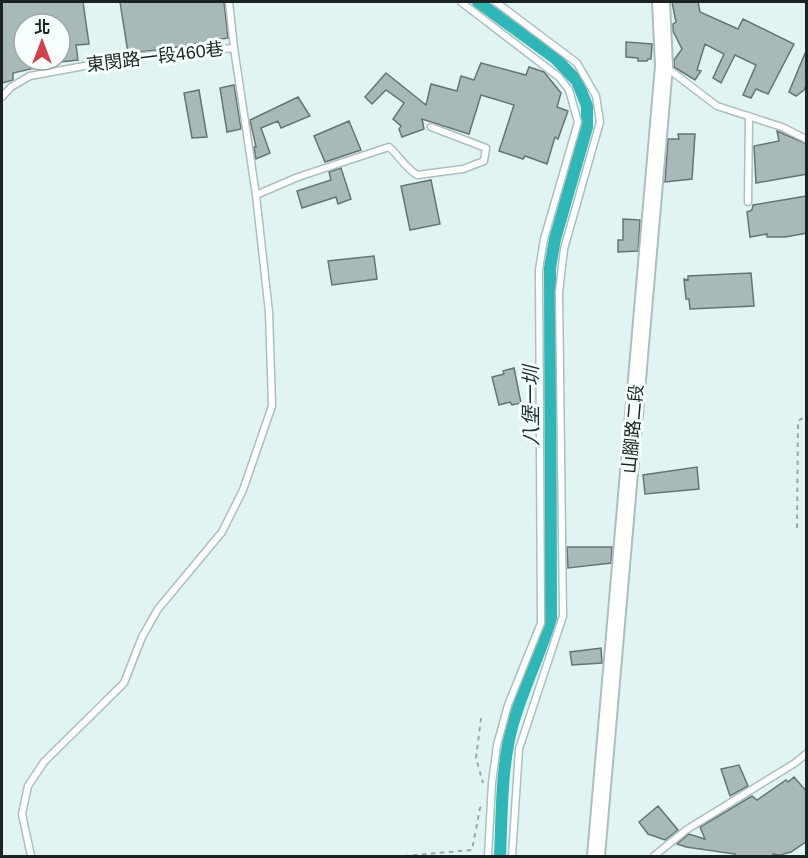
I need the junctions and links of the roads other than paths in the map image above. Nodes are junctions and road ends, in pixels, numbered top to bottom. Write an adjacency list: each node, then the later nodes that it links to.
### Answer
1 (229, 2): 5 (lane, 東閔路一段460巷)
2 (461, 2): 15 (lane)
3 (496, 2): 16 (lane)
4 (661, 2): 6 (main road, 山腳路二段)
5 (234, 48): 7 (lane, 東閔路一段460巷); 11 (lane)
6 (664, 66): 8 (lane); 17 (main road, 山腳路二段)
7 (2, 97)
8 (749, 116): 10 (lane); 12 (lane)
9 (431, 127): 11 (lane)
10 (807, 139)
11 (256, 195): 14 (lane)
12 (748, 202)
13 (807, 754): 18 (lane)
14 (31, 856)
15 (488, 856)
16 (512, 856)
17 (596, 856)
18 (654, 856)

